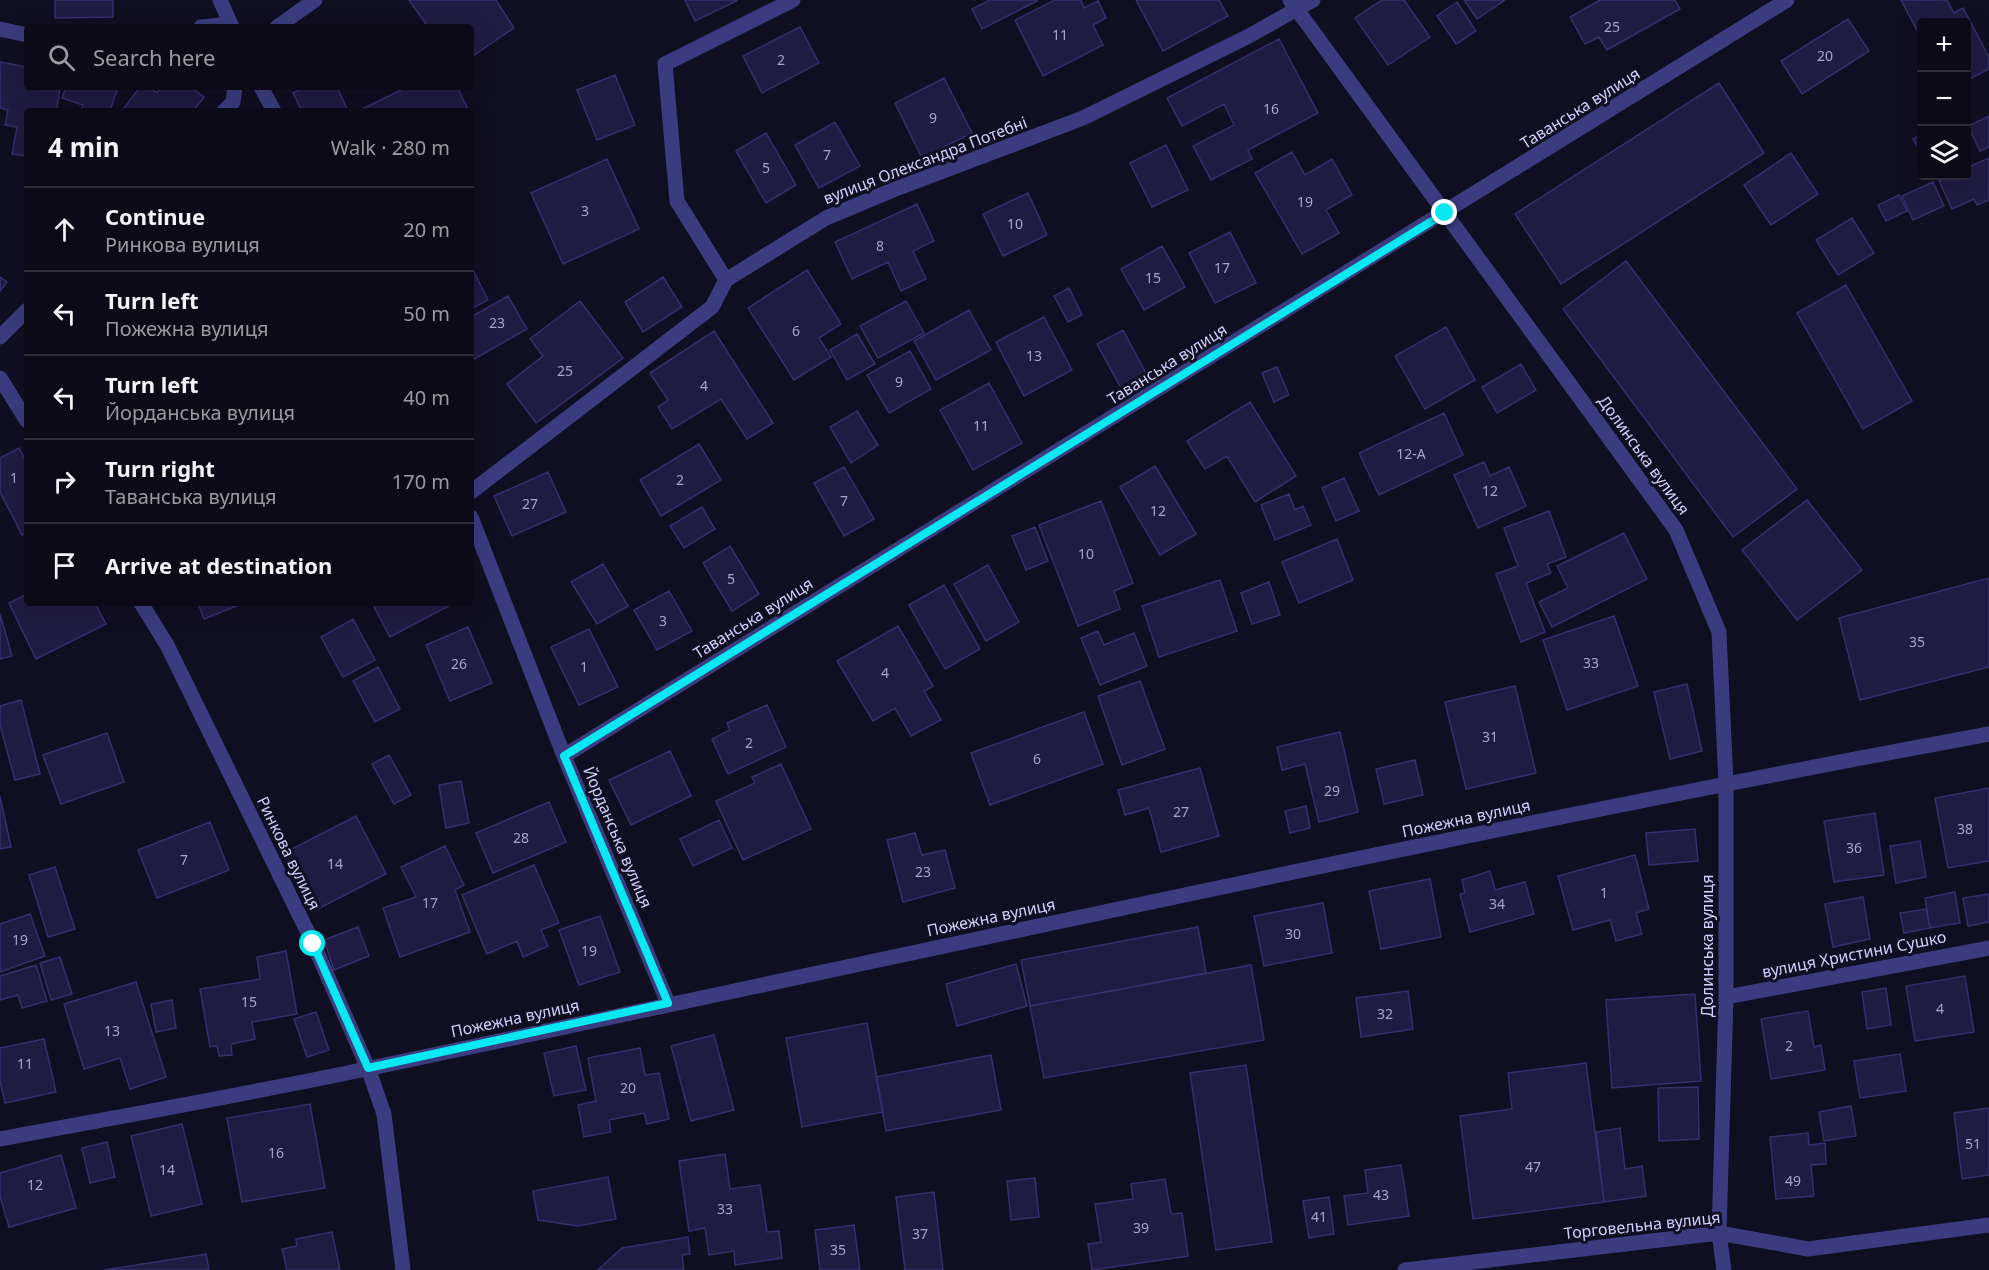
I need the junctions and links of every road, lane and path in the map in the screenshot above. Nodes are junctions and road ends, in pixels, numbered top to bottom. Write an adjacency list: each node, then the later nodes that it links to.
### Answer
1 (220, 0): 7 (street)
2 (315, 0): 8 (street)
3 (793, 0): 16 (street)
4 (1313, 0): 6 (street, вулиця Олександра Потебні)
5 (1787, 0): 15 (street, Таванська вулиця)
6 (1294, 5): 15 (street, Долинська вулиця); 16 (street, вулиця Олександра Потебні)
7 (231, 24)
8 (281, 24)
9 (0, 28): 10 (street)
10 (24, 34)
11 (235, 90): 13 (street)
12 (263, 90): 14 (street)
13 (227, 108)
14 (272, 108)
15 (1445, 213): 25 (street, Таванська вулиця); 26 (street, Долинська вулиця)
16 (726, 280): 21 (street)
17 (24, 313): 18 (street)
18 (0, 337)
19 (0, 378): 20 (street)
20 (24, 416)
21 (474, 490)
22 (474, 525): 25 (street, Йорданська вулиця)
23 (143, 606): 30 (street, Ринкова вулиця)
24 (1989, 734): 26 (street, Пожежна вулиця)
25 (564, 756): 29 (street, Йорданська вулиця)
26 (1726, 783): 28 (street, Долинська вулиця); 29 (street, Пожежна вулиця)
27 (1989, 948): 28 (street, вулиця Христини Сушко)
28 (1726, 997): 33 (street, Долинська вулиця)
29 (668, 1003): 30 (street, Пожежна вулиця)
30 (368, 1068): 31 (street, Пожежна вулиця); 34 (street, Ринкова вулиця)
31 (0, 1139)
32 (1989, 1225): 33 (street, Торговельна вулиця)
33 (1719, 1233): 35 (street, Торговельна вулиця); 36 (street, Долинська вулиця)
34 (403, 1270)
35 (1405, 1270)
36 (1724, 1270)

